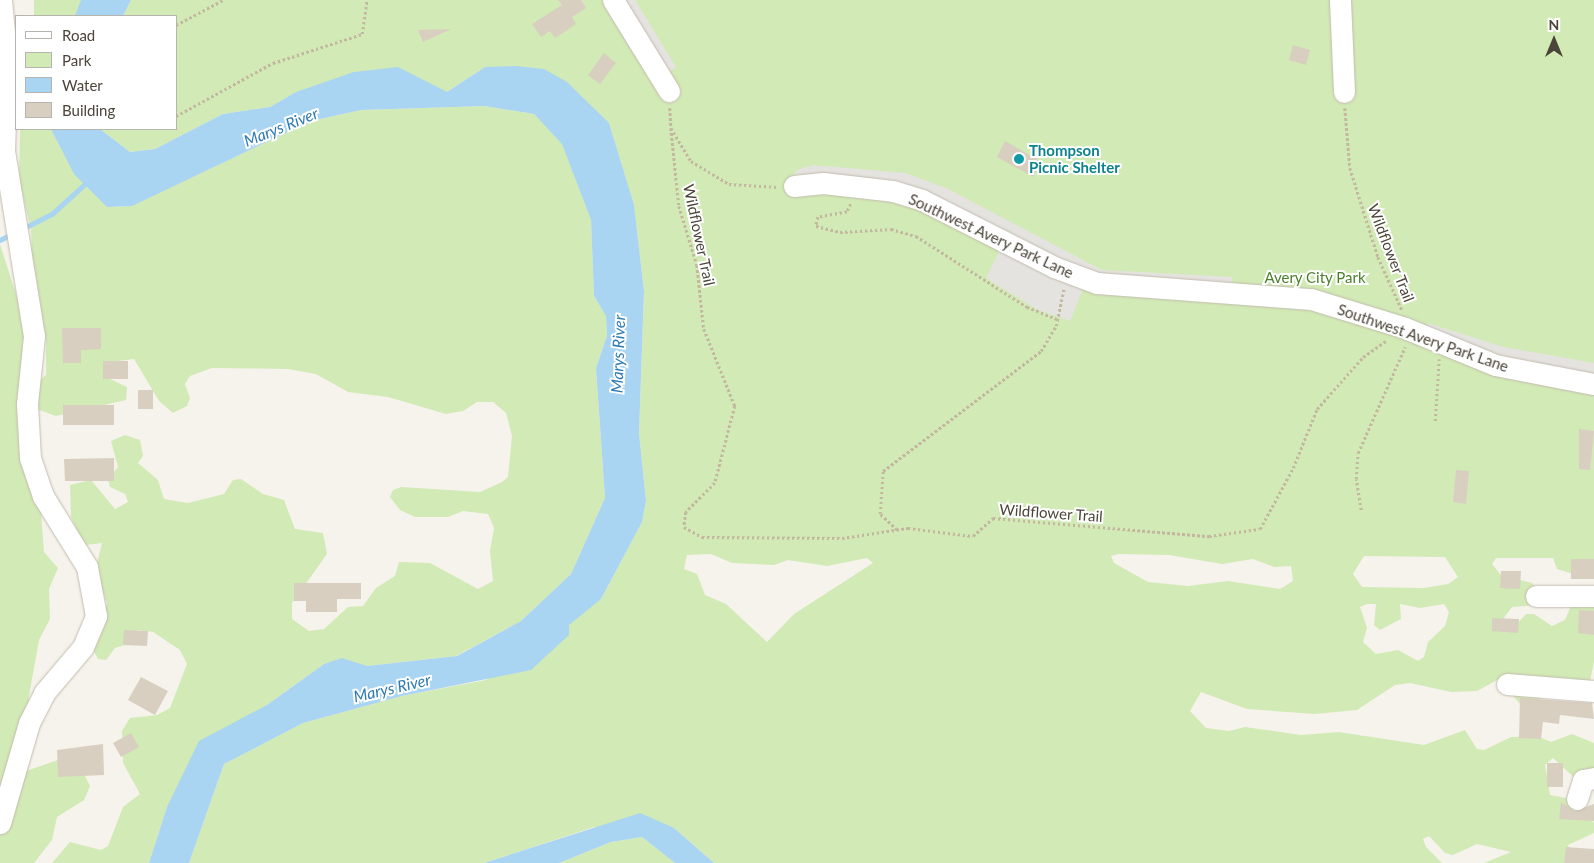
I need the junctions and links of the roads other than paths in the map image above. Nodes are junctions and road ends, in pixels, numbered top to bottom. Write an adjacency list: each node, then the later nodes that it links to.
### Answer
1 (1, 0): 6 (street)
2 (614, 0): 4 (street)
3 (1340, 0): 5 (street)
4 (669, 91)
5 (1344, 92)
6 (2, 151): 15 (street)
7 (794, 186): 8 (street, Southwest Avery Park Lane)
8 (1594, 384)
9 (1536, 596): 10 (street)
10 (1594, 596)
11 (1507, 684): 12 (street)
12 (1594, 691)
13 (1594, 778): 14 (street)
14 (1577, 799)
15 (0, 823)

